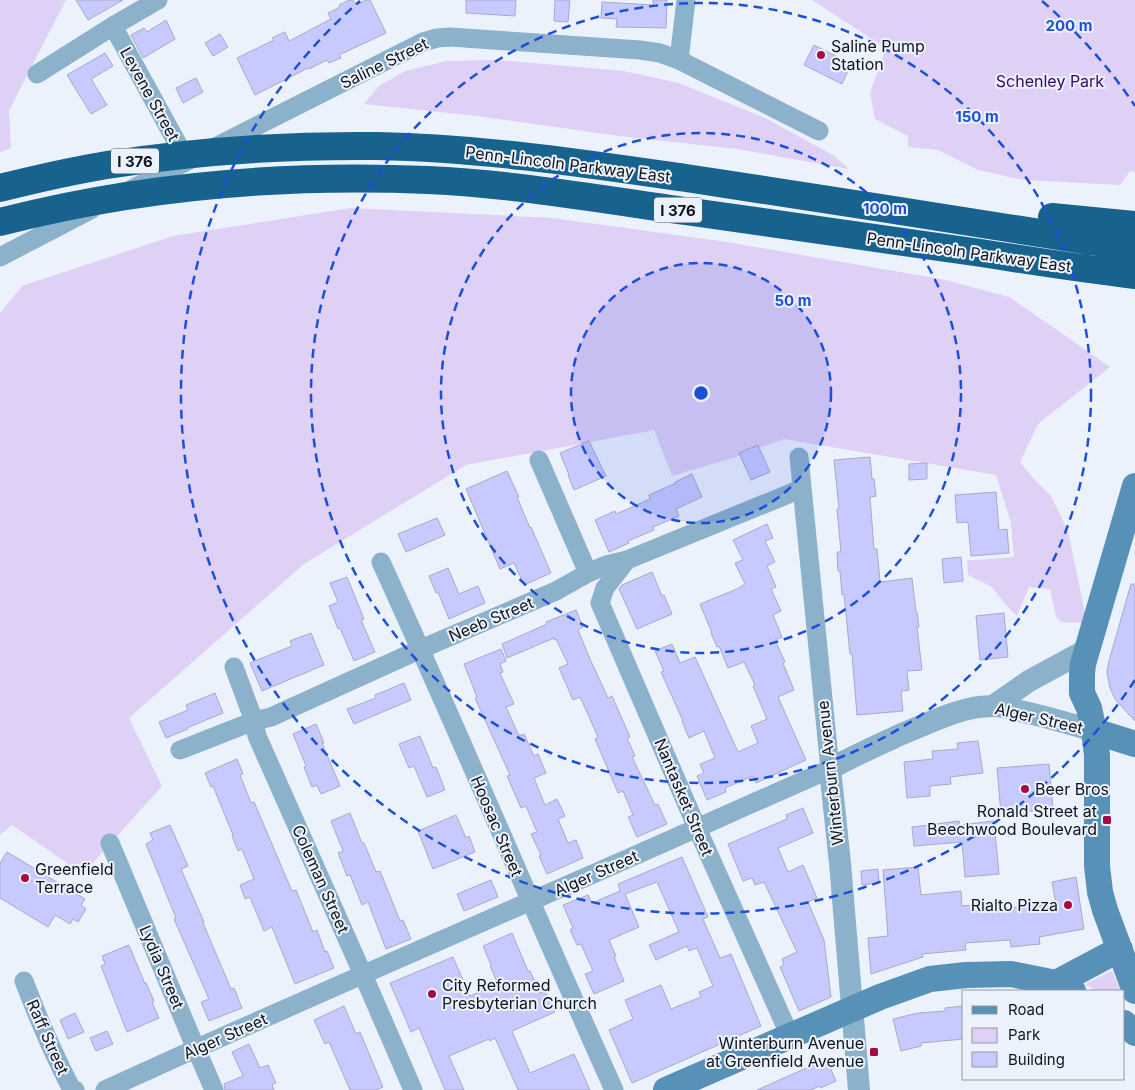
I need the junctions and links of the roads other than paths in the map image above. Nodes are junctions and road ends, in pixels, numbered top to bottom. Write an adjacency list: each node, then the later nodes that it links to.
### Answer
1 (158, 0): 3 (street)
2 (686, 0): 4 (street)
3 (113, 26): 5 (street); 7 (street, Levene Street)
4 (679, 60): 6 (street, Saline Street); 7 (street, Saline Street)
5 (37, 74)
6 (819, 131)
7 (187, 162): 13 (street, Saline Street)
8 (0, 188): 9 (highway, Penn-Lincoln Parkway East / I 376)
9 (794, 194): 11 (highway); 12 (highway, Penn-Lincoln Parkway East / I 376)
10 (0, 222): 14 (highway, Penn-Lincoln Parkway East / I 376)
11 (1135, 225)
12 (1135, 248)
13 (0, 257)
14 (1135, 276)
15 (799, 457): 18 (street, Winterburn Avenue)
16 (539, 460): 21 (street)
17 (1135, 486): 22 (main road)
18 (801, 489): 19 (street, Neeb Street); 30 (street, Winterburn Avenue)
19 (627, 560): 21 (street, Neeb Street); 31 (street, Nantasket Street)
20 (381, 562): 23 (street, Hoosac Street)
21 (588, 572): 23 (street, Neeb Street)
22 (1088, 649): 25 (street); 27 (main road)
23 (421, 650): 26 (street, Neeb Street); 33 (street, Hoosac Street)
24 (234, 667): 26 (street, Coleman Street)
25 (993, 706): 27 (street, Alger Street); 30 (street, Alger Street)
26 (254, 721): 29 (street, Neeb Street); 35 (street, Coleman Street)
27 (1094, 731): 28 (main road); 34 (main road)
28 (1135, 744)
29 (180, 750)
30 (830, 769): 31 (street, Alger Street); 39 (street, Winterburn Avenue)
31 (697, 828): 33 (street, Alger Street); 42 (street, Nantasket Street)
32 (110, 843): 43 (street, Lydia Street)
33 (530, 902): 35 (street, Alger Street); 48 (street, Hoosac Street)
34 (1120, 949): 37 (main road); 38 (main road)
35 (363, 974): 43 (street, Alger Street); 47 (street, Coleman Street)
36 (24, 981): 44 (street, Raff Street)
37 (1065, 987): 39 (main road)
38 (1135, 991)
39 (852, 1010): 42 (main road); 50 (street, Winterburn Avenue)
40 (1125, 1024): 41 (main road)
41 (1135, 1033)
42 (790, 1036): 49 (main road)
43 (196, 1048): 45 (street, Alger Street); 46 (street, Lydia Street)
44 (75, 1090)
45 (105, 1090)
46 (214, 1090)
47 (413, 1090)
48 (614, 1090)
49 (666, 1090)
50 (859, 1090)

